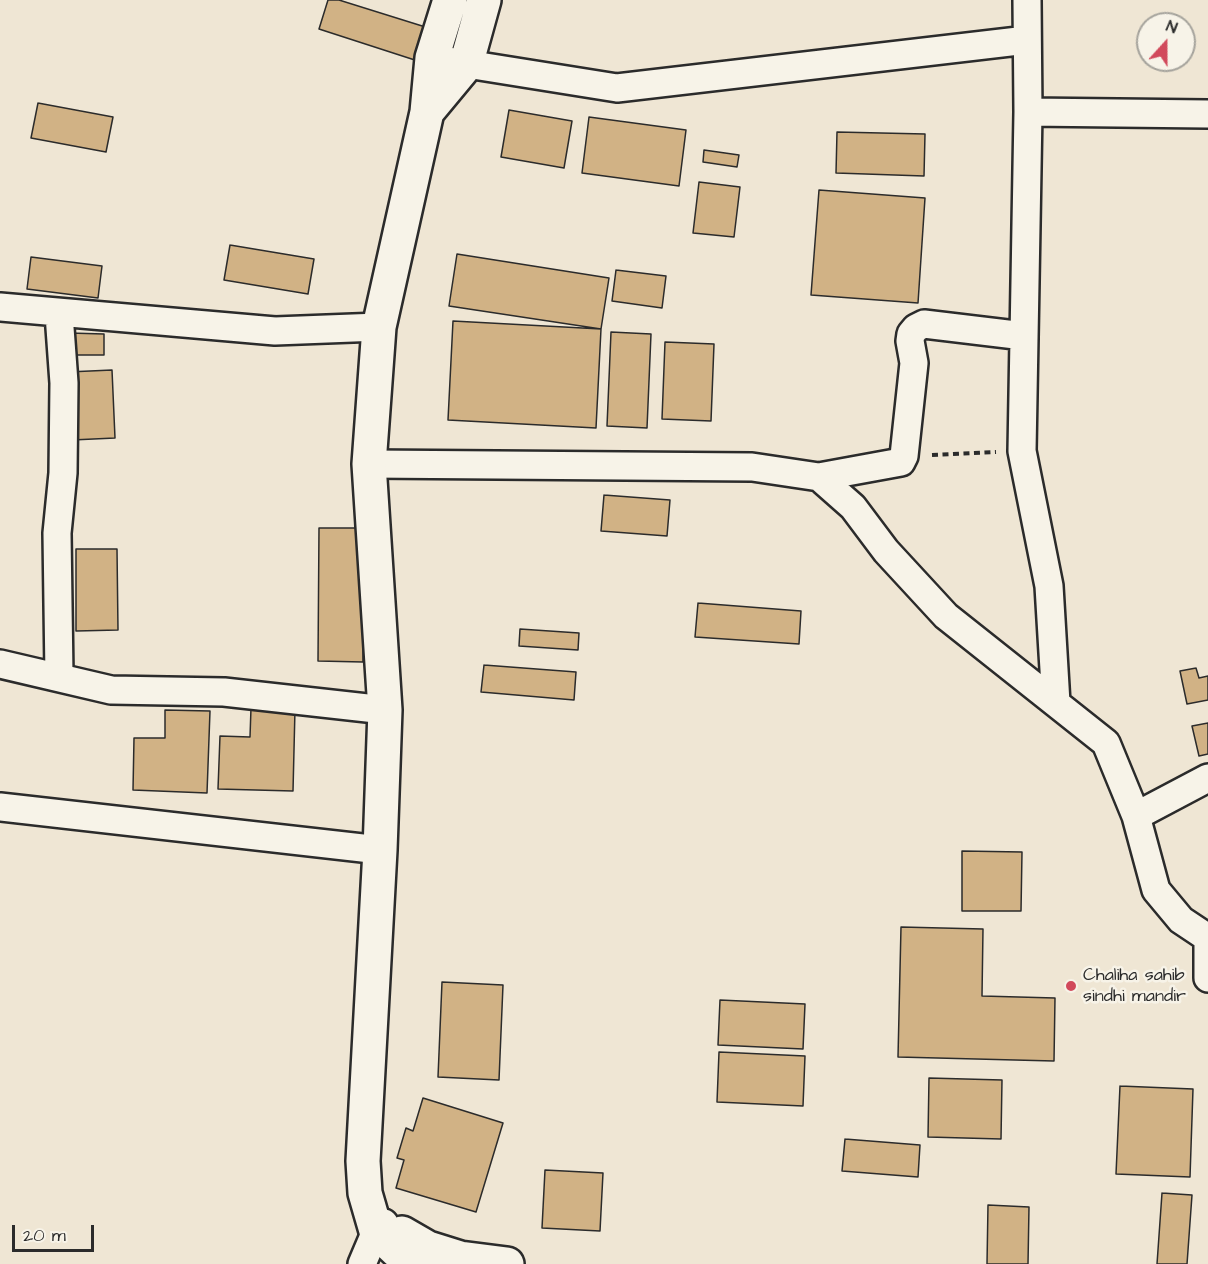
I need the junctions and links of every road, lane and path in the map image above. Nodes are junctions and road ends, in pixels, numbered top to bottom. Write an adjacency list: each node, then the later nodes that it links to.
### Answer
1 (450, 0): 5 (street)
2 (484, 0): 6 (street)
3 (1027, 0): 4 (street)
4 (1027, 40): 6 (street); 8 (street)
5 (432, 58): 6 (street); 7 (street)
6 (466, 65): 7 (street)
7 (427, 112): 12 (street)
8 (1028, 112): 9 (street); 13 (street)
9 (1208, 114)
10 (0, 307): 11 (street)
11 (59, 314): 12 (street); 19 (street)
12 (380, 327): 16 (street)
13 (1024, 336): 14 (street); 15 (street)
14 (1022, 451): 15 (path); 20 (street)
15 (904, 456): 17 (street)
16 (369, 464): 17 (street); 21 (street)
17 (819, 477): 20 (street)
18 (0, 664): 19 (street)
19 (59, 676): 21 (street)
20 (1056, 703): 24 (street)
21 (385, 710): 25 (street)
22 (1208, 778): 24 (street)
23 (0, 807): 25 (street)
24 (1136, 816): 26 (street)
25 (380, 850): 28 (street)
26 (1208, 938): 27 (street)
27 (1208, 978)
28 (378, 1223): 29 (street); 30 (street); 31 (street)
29 (362, 1264)
30 (422, 1264)
31 (507, 1264)

